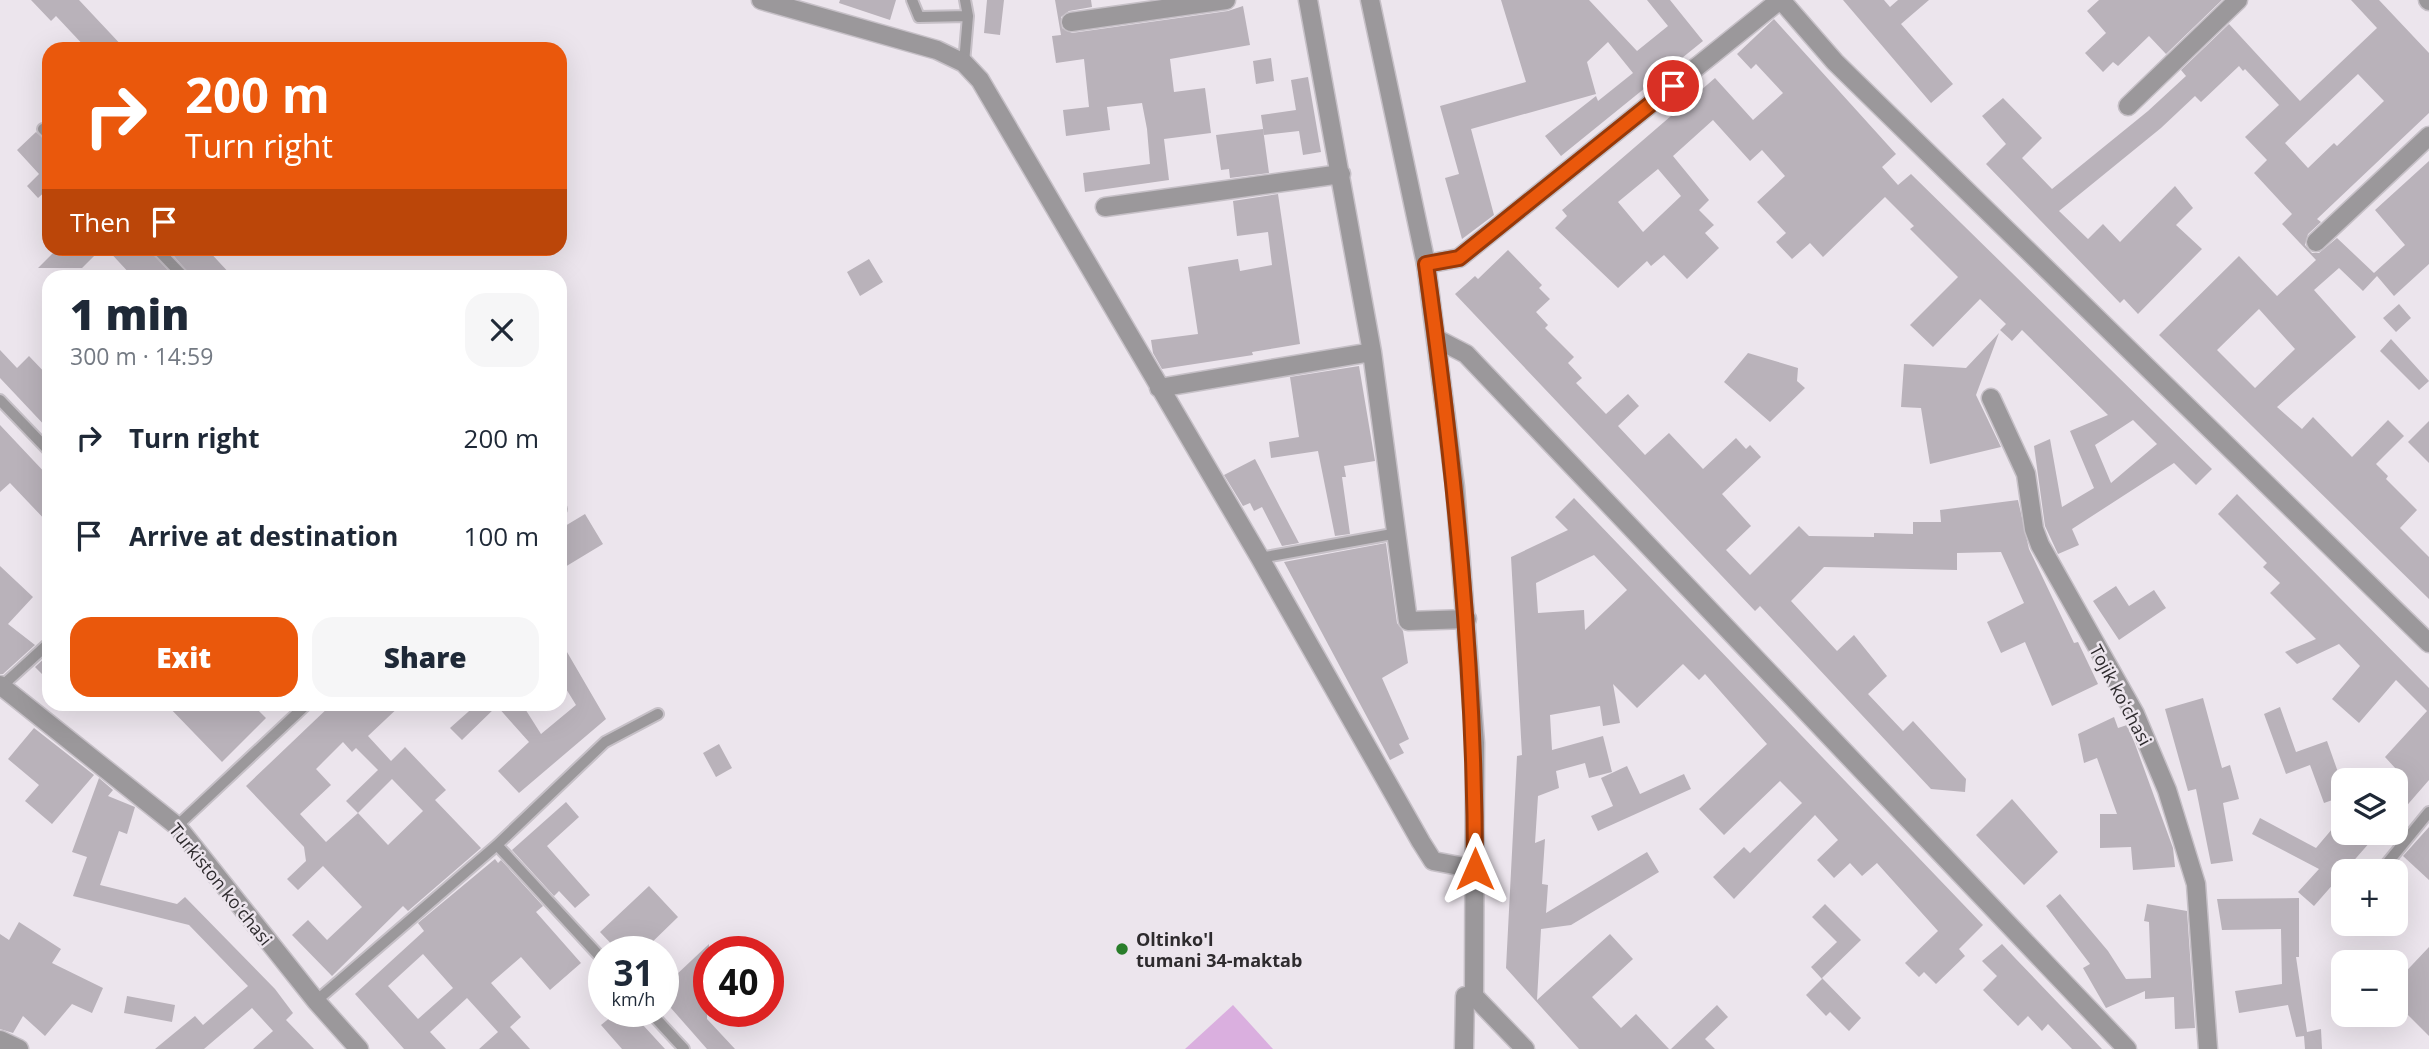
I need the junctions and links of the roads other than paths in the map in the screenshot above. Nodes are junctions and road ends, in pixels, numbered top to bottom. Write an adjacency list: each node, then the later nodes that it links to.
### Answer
1 (761, 0): 11 (street)
2 (912, 0): 9 (lane)
3 (965, 0): 9 (lane)
4 (1226, 0): 10 (street)
5 (1308, 0): 14 (street)
6 (1370, 0): 18 (street)
7 (1780, 0): 18 (street); 29 (street)
8 (2238, 0): 12 (street)
9 (968, 16): 11 (lane)
10 (1071, 22)
11 (964, 63): 22 (street)
12 (2128, 106)
13 (2429, 136): 16 (street)
14 (1341, 174): 15 (street); 21 (street)
15 (1105, 207)
16 (2316, 242)
17 (164, 256): 19 (lane)
18 (1426, 264): 20 (street)
19 (177, 270)
20 (1437, 339): 28 (street); 49 (street)
21 (1372, 352): 22 (street); 26 (street)
22 (1160, 388): 27 (street)
23 (1991, 397): 50 (street, Tojik koʻchasi)
24 (0, 400): 25 (lane)
25 (42, 444)
26 (1398, 533): 27 (lane); 28 (street)
27 (1260, 558): 38 (street)
28 (1467, 619): 38 (street)
29 (2429, 643)
30 (42, 649): 31 (lane)
31 (1, 686): 35 (street, Turkiston koʻchasi)
32 (300, 711): 35 (lane)
33 (657, 714): 36 (lane)
34 (2429, 812): 37 (lane)
35 (177, 826): 41 (street, Turkiston koʻchasi)
36 (497, 845): 39 (lane); 41 (lane)
37 (2391, 859)
38 (1475, 869): 40 (street)
39 (588, 944)
40 (1474, 996): 47 (street); 48 (street)
41 (316, 1001): 45 (street, Turkiston koʻchasi)
42 (664, 1027): 46 (lane)
43 (0, 1040): 44 (street)
44 (19, 1049)
45 (359, 1049)
46 (684, 1049)
47 (1464, 1049)
48 (1525, 1049)
49 (2127, 1049)
50 (2208, 1049)

